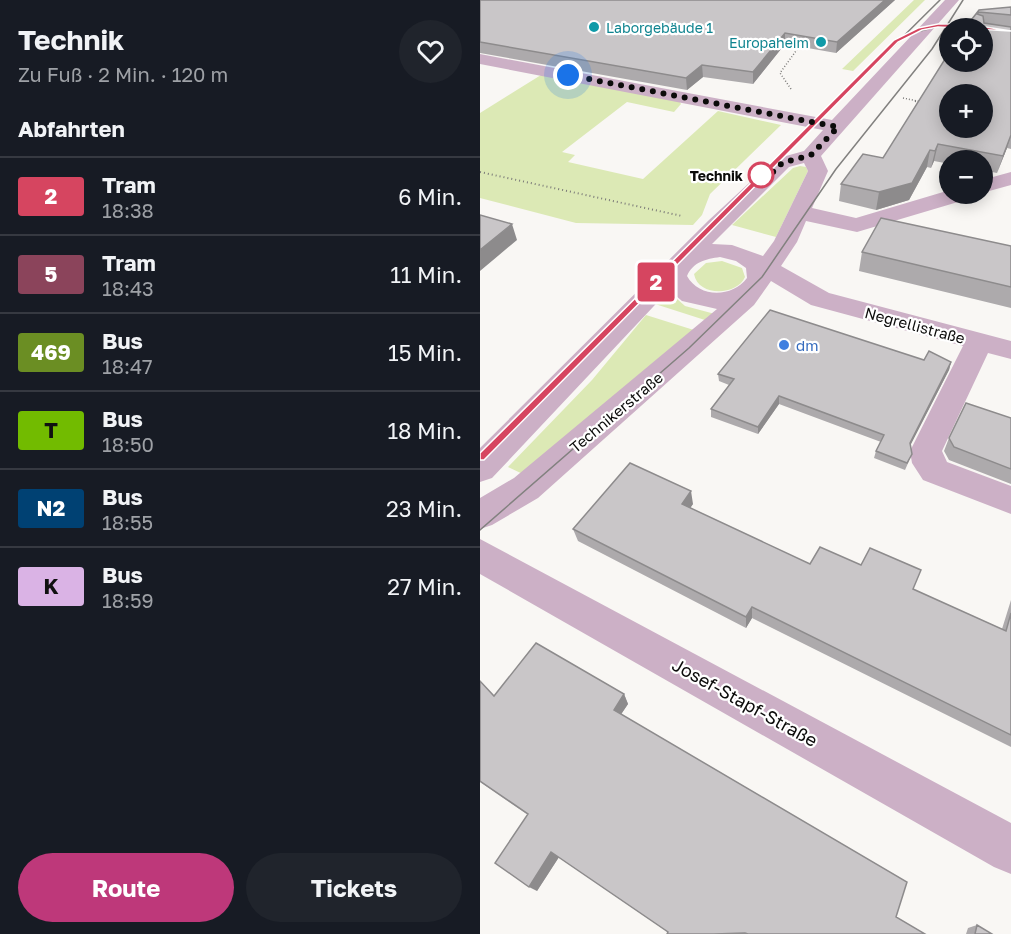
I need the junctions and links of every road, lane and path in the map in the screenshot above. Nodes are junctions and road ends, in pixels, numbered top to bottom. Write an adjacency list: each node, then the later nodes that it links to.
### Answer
1 (952, 0): 7 (street)
2 (802, 44): 4 (path)
3 (480, 58): 7 (street)
4 (793, 93)
5 (907, 99): 6 (path)
6 (928, 103)
7 (838, 127): 8 (street)
8 (811, 155): 13 (street, Technikerstraße); 15 (street)
9 (480, 172): 14 (path)
10 (1011, 178): 11 (street)
11 (993, 184)
12 (939, 200): 13 (street)
13 (798, 212): 16 (street, Technikerstraße)
14 (686, 217)
15 (681, 263): 16 (street); 16 (street); 20 (street)
16 (752, 282): 17 (street, Negrellistraße); 17 (street, Negrellistraße); 22 (street, Technikerstraße)
17 (820, 299): 18 (street, Negrellistraße)
18 (979, 342): 19 (street, Negrellistraße); 21 (street)
19 (1011, 350)
20 (480, 469)
21 (1011, 500)
22 (480, 515)
23 (480, 555): 24 (street, Josef-Stapf-Straße)
24 (1011, 850)

